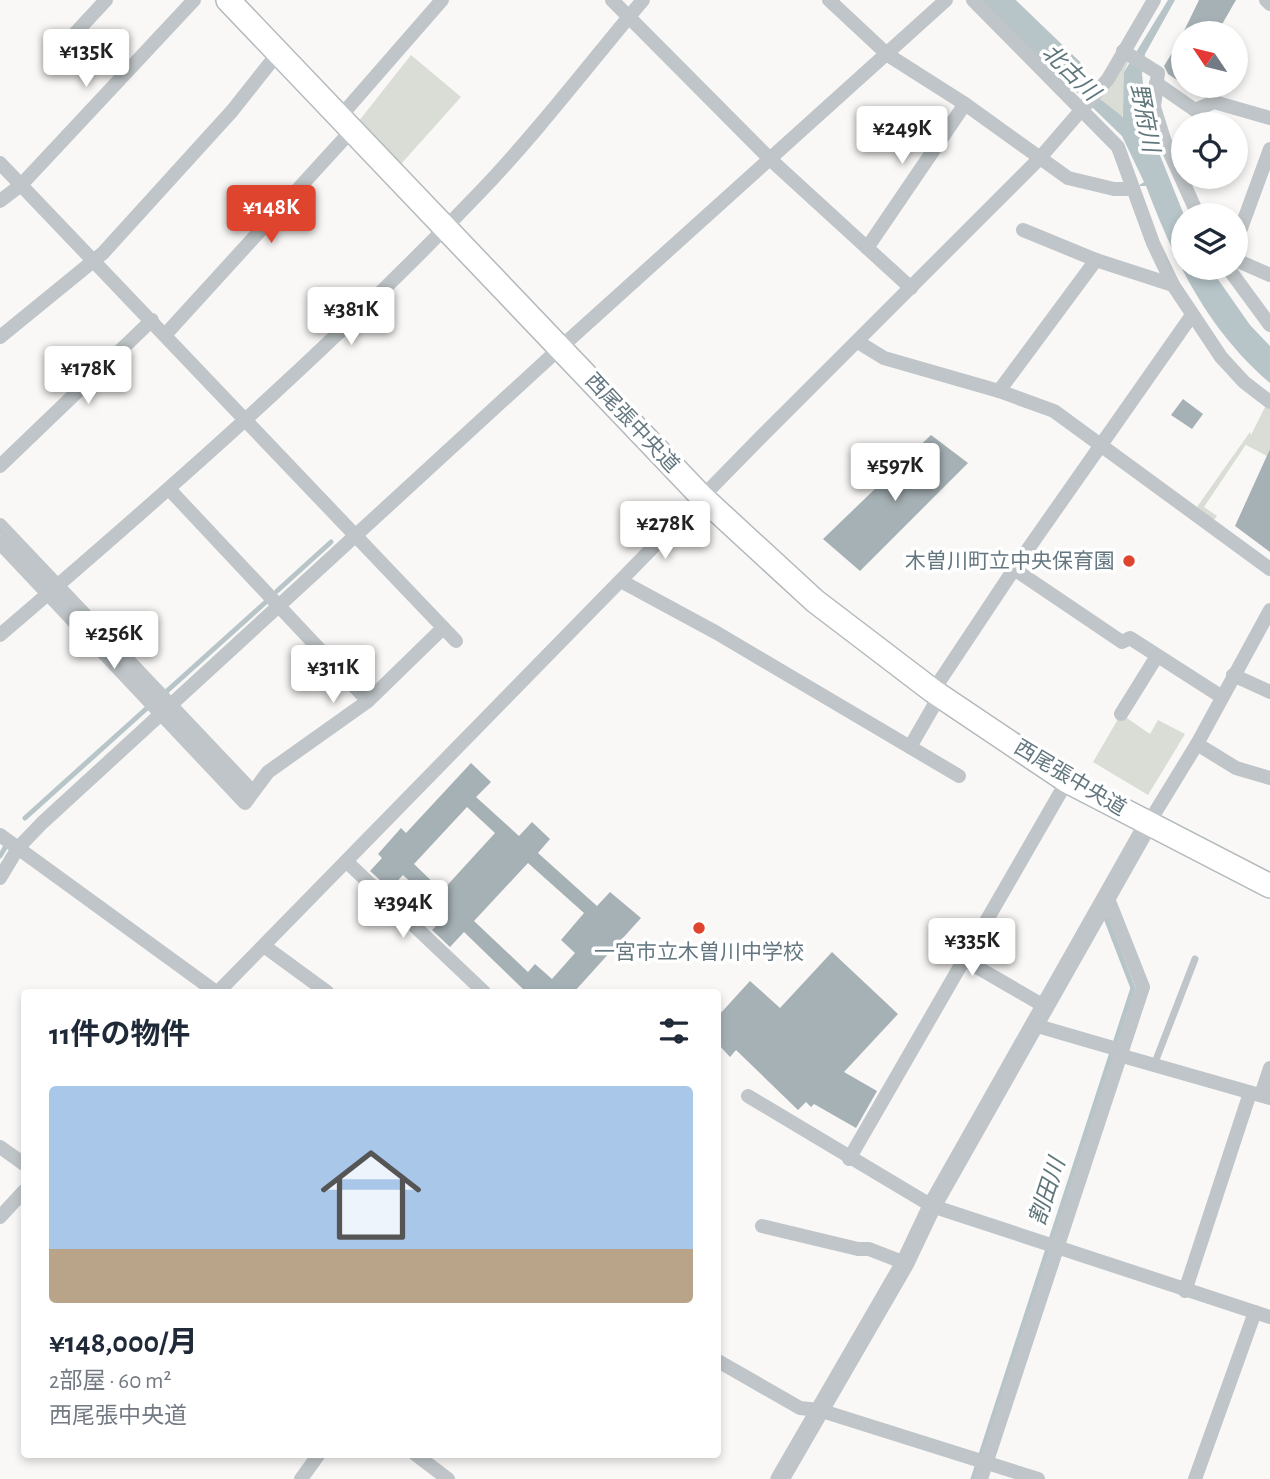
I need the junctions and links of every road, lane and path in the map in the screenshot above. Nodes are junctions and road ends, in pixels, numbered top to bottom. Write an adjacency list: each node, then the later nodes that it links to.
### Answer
1 (106, 0): 14 (street)
2 (194, 0): 27 (street)
3 (228, 0): 15 (main road, 西尾張中央道)
4 (442, 0): 22 (street)
5 (612, 0): 13 (street)
6 (643, 0): 13 (street)
7 (829, 0): 17 (street)
8 (946, 0): 17 (street)
9 (973, 0): 20 (street)
10 (1154, 0): 16 (street)
11 (1266, 0): 12 (street)
12 (1270, 4)
13 (628, 18): 25 (street); 32 (street)
14 (68, 41)
15 (278, 53): 22 (main road, 西尾張中央道); 35 (street)
16 (1127, 54): 18 (street); 20 (street)
17 (888, 55): 19 (street); 25 (street)
18 (1154, 76): 21 (street); 30 (street)
19 (965, 104): 24 (street); 34 (street)
20 (1085, 109): 24 (street); 28 (street)
21 (1270, 118)
22 (345, 125): 32 (main road, 西尾張中央道); 45 (street)
23 (1270, 149): 31 (street)
24 (1039, 159): 28 (street); 41 (street)
25 (771, 160): 34 (street); 48 (street)
26 (0, 163): 27 (street)
27 (21, 184): 29 (street); 35 (street)
28 (1132, 189): 40 (street)
29 (0, 201)
30 (1193, 203)
31 (1248, 209)
32 (443, 229): 48 (main road, 西尾張中央道); 51 (street)
33 (1023, 230): 36 (street)
34 (867, 248): 41 (street)
35 (95, 260): 43 (street); 46 (street)
36 (1096, 260): 40 (street); 49 (street)
37 (1248, 265): 38 (street)
38 (1270, 275)
39 (1237, 280): 44 (street)
40 (1173, 285): 42 (street)
41 (911, 288): 47 (street)
42 (1192, 314): 50 (street); 52 (street)
43 (152, 320): 45 (street); 53 (street)
44 (1270, 325)
45 (165, 335): 51 (street)
46 (0, 337)
47 (858, 342): 49 (street); 55 (street)
48 (560, 348): 55 (main road, 西尾張中央道); 57 (street)
49 (999, 391): 52 (street)
50 (1270, 402)
51 (247, 421): 54 (street); 57 (street)
52 (1102, 444): 59 (street); 60 (street)
53 (0, 466)
54 (169, 489): 62 (street); 63 (street)
55 (702, 497): 61 (street); 71 (main road, 西尾張中央道)
56 (0, 525): 62 (street)
57 (355, 538): 63 (street); 65 (street)
58 (0, 544): 62 (street)
59 (1014, 569): 68 (street); 71 (street)
60 (1270, 569)
61 (621, 581): 77 (street); 84 (street)
62 (53, 590): 66 (street); 74 (street)
63 (279, 607): 73 (street); 74 (street)
64 (1270, 610): 69 (street)
65 (443, 628): 67 (street); 73 (street)
66 (0, 635)
67 (456, 641)
68 (1157, 656): 72 (street); 75 (street)
69 (1233, 676): 70 (street); 72 (street)
70 (1270, 692)
71 (937, 693): 77 (street); 80 (main road, 西尾張中央道)
72 (1222, 697): 76 (street)
73 (368, 701): 74 (street)
74 (167, 711): 83 (street)
75 (1121, 714)
76 (1197, 744): 79 (street); 81 (street)
77 (910, 747): 78 (street)
78 (958, 776)
79 (1270, 778)
80 (1067, 780): 81 (main road, 西尾張中央道); 89 (street)
81 (1148, 824): 86 (main road, 西尾張中央道); 87 (street)
82 (0, 835): 83 (street)
83 (18, 848): 85 (street); 91 (street)
84 (347, 863): 88 (street); 94 (street)
85 (0, 878)
86 (1270, 886)
87 (1107, 896): 95 (street); 97 (street)
88 (264, 946): 92 (street); 93 (street)
89 (963, 959): 95 (street); 103 (street)
90 (1195, 959): 98 (lane)
91 (213, 989)
92 (220, 989)
93 (323, 989)
94 (481, 989)
95 (1044, 1006): 96 (street)
96 (1034, 1025): 97 (street); 106 (street)
97 (1116, 1050): 98 (street); 109 (street)
98 (1154, 1066): 100 (street)
99 (1270, 1068): 100 (street)
100 (1260, 1095): 111 (street)
101 (748, 1096): 103 (street)
102 (0, 1147): 104 (street)
103 (849, 1159): 106 (street)
104 (21, 1162)
105 (21, 1194): 107 (street)
106 (932, 1206): 109 (street); 110 (street)
107 (0, 1217)
108 (762, 1226): 110 (street)
109 (1052, 1243): 111 (street); 118 (street)
110 (905, 1263): 115 (street)
111 (1185, 1291): 112 (street)
112 (1255, 1312): 113 (street); 124 (street)
113 (1270, 1317)
114 (721, 1363): 115 (street)
115 (819, 1410): 118 (street); 121 (street)
116 (316, 1458): 119 (street)
117 (420, 1458): 120 (street)
118 (981, 1462): 122 (street); 123 (street)
119 (301, 1479)
120 (449, 1479)
121 (780, 1479)
122 (981, 1479)
123 (1038, 1479)
124 (1195, 1479)

